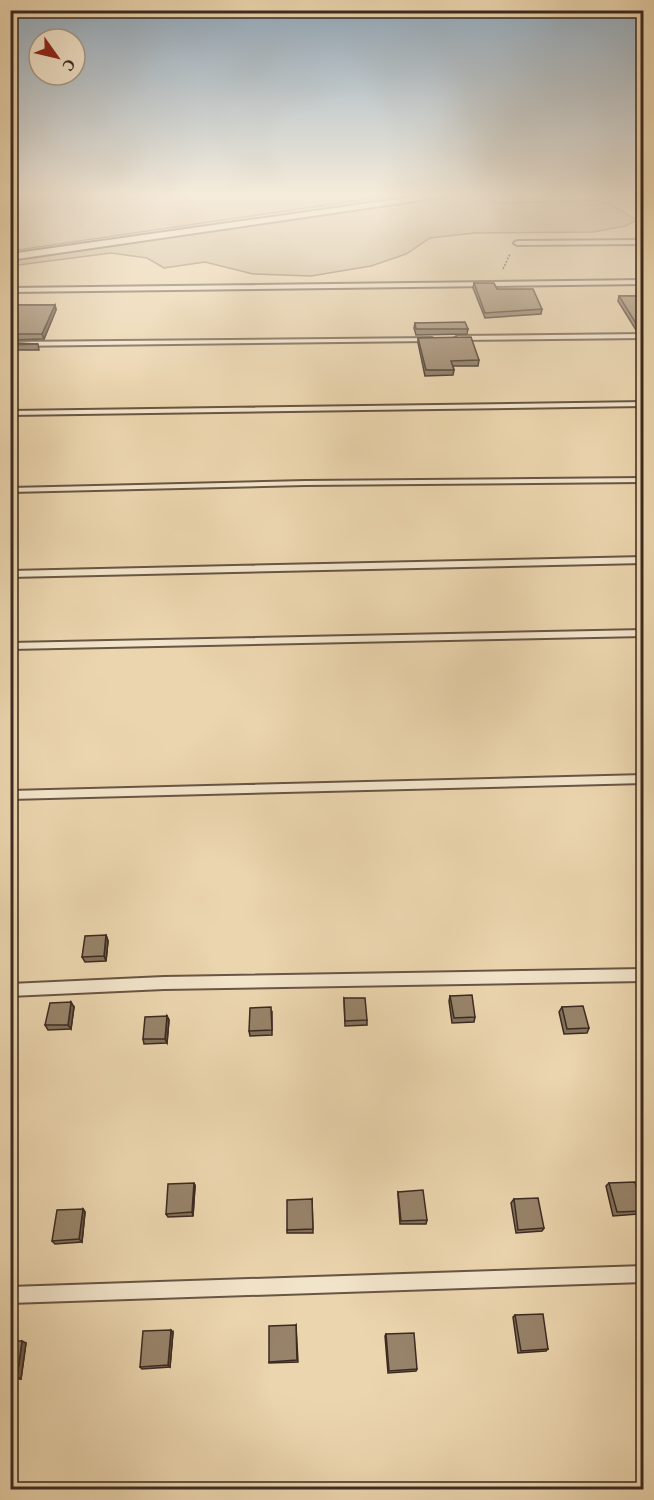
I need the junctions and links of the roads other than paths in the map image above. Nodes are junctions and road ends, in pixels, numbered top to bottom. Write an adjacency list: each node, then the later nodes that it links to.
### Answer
1 (644, 282): 2 (lane)
2 (10, 291)
3 (644, 336): 5 (lane)
4 (436, 339): 6 (lane)
5 (448, 339)
6 (10, 344)
7 (644, 404): 8 (lane)
8 (10, 412)
9 (644, 480): 10 (lane)
10 (10, 490)
11 (644, 560): 12 (lane)
12 (10, 574)
13 (644, 633): 14 (lane)
14 (10, 646)
15 (644, 779): 16 (lane)
16 (10, 795)
17 (644, 975): 18 (lane)
18 (10, 990)
19 (644, 1274): 20 (lane)
20 (10, 1295)

